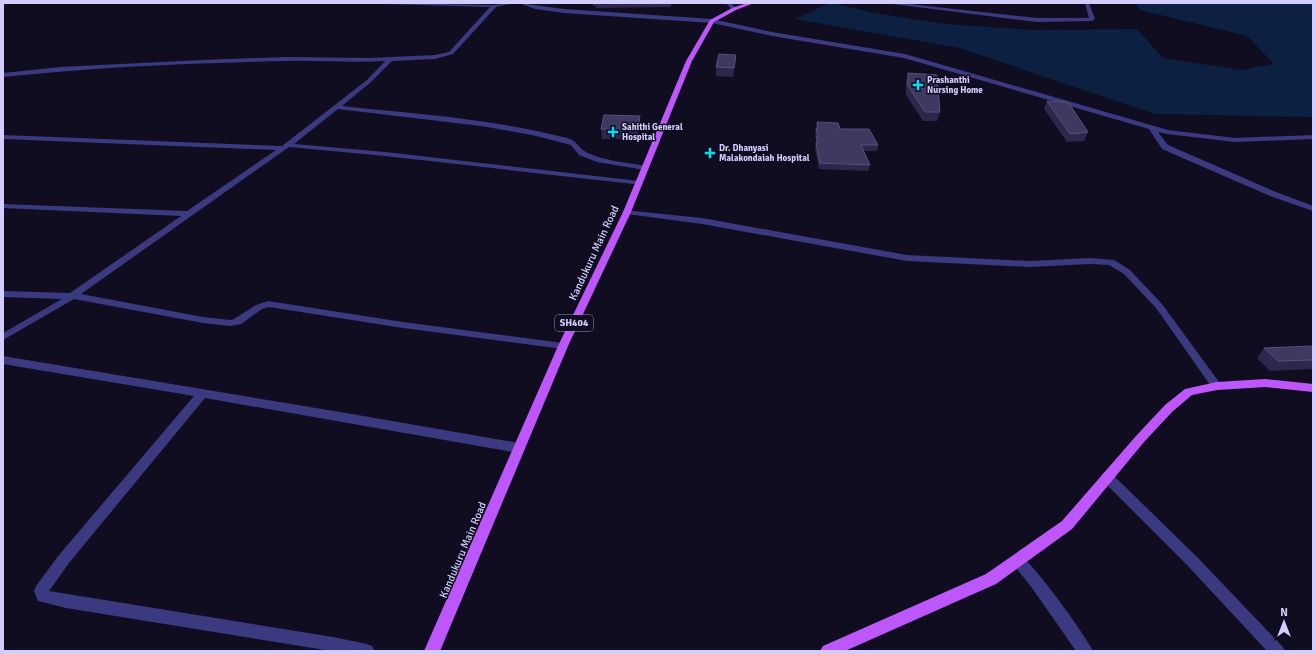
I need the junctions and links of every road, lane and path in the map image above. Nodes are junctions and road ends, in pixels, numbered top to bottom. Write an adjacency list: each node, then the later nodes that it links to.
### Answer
1 (386, 3): 7 (street)
2 (511, 3): 7 (street)
3 (521, 3): 9 (street)
4 (752, 3): 8 (main road)
5 (887, 3): 6 (street)
6 (1087, 3)
7 (494, 6): 10 (street)
8 (731, 6): 9 (main road)
9 (712, 21): 13 (street); 17 (main road, Kandukuru Main Road / SH404)
10 (390, 59): 11 (street); 12 (street)
11 (3, 75)
12 (336, 107): 16 (street); 17 (street)
13 (1152, 128): 15 (street); 20 (street)
14 (3, 137): 16 (street)
15 (1313, 137)
16 (285, 147): 18 (street); 22 (street)
17 (644, 168): 18 (main road, Kandukuru Main Road / SH404)
18 (639, 184): 21 (main road, Kandukuru Main Road / SH404)
19 (3, 206): 22 (street)
20 (1313, 209)
21 (627, 212): 26 (main road, Kandukuru Main Road / SH404); 28 (street)
22 (189, 214): 24 (street)
23 (3, 294): 24 (street)
24 (73, 296): 25 (street); 26 (street)
25 (3, 337)
26 (563, 346): 31 (main road, Kandukuru Main Road / SH404)
27 (3, 360): 30 (street)
28 (1217, 386): 29 (main road); 32 (main road)
29 (1313, 388)
30 (202, 394): 31 (street); 34 (street)
31 (519, 448): 35 (main road, Kandukuru Main Road / SH404)
32 (1108, 477): 33 (main road); 38 (street)
33 (1018, 560): 36 (main road); 37 (street)
34 (367, 651)
35 (432, 651)
36 (828, 651)
37 (1085, 651)
38 (1277, 651)

